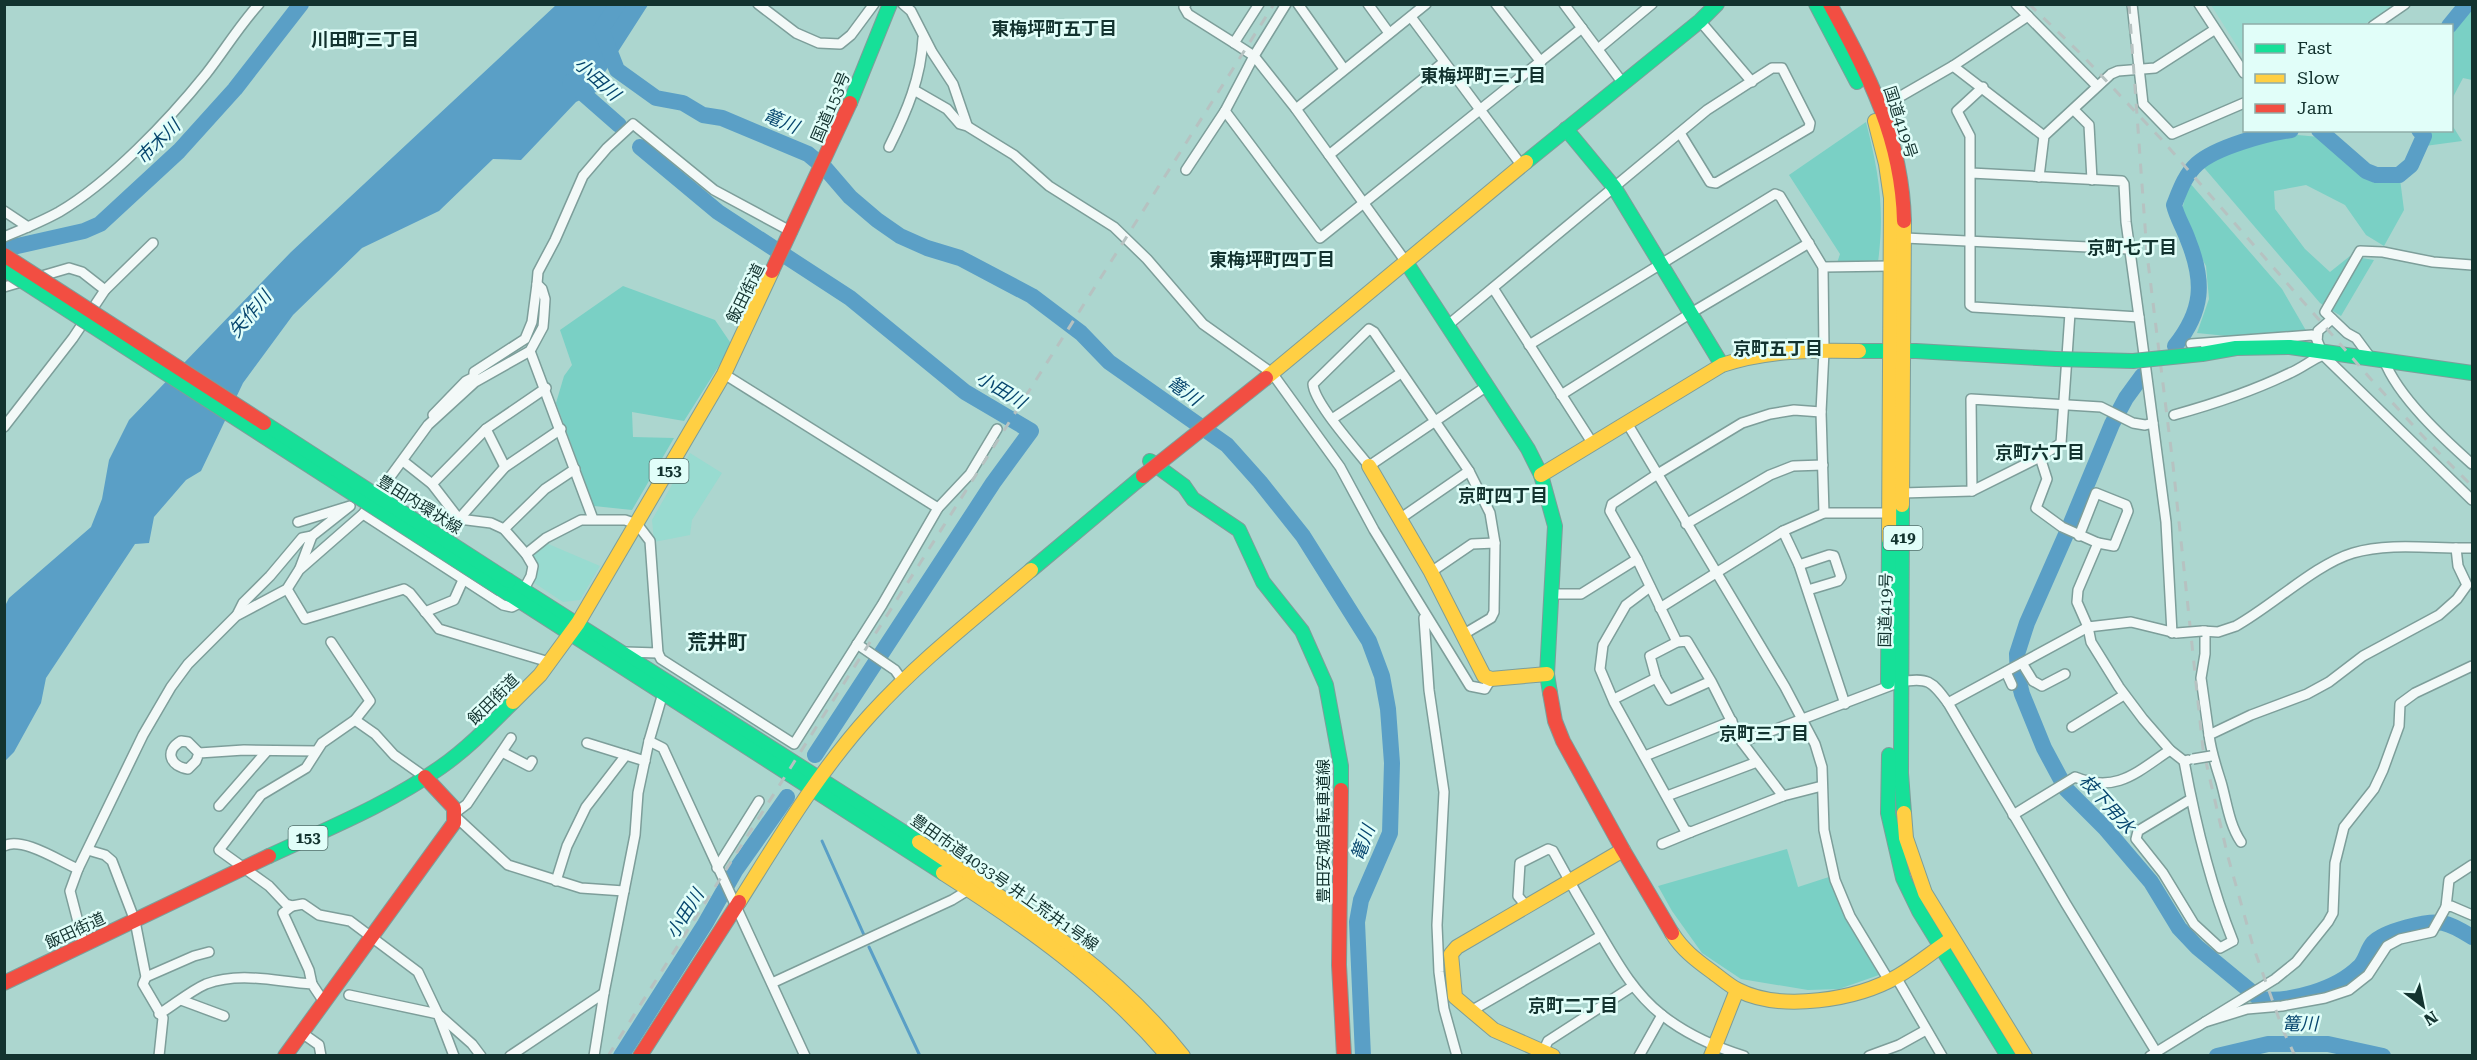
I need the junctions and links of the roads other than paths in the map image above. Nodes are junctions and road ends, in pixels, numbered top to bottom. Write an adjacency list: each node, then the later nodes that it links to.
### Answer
1 (259, 4): 64 (street)
2 (758, 4): 3 (street)
3 (874, 4)
4 (903, 4): 29 (street)
5 (1186, 4): 30 (street)
6 (1259, 4): 30 (street)
7 (1286, 4): 32 (street)
8 (1298, 4): 36 (street)
9 (1368, 4): 28 (street)
10 (1426, 4): 23 (street)
11 (1496, 4): 34 (street)
12 (1564, 4): 26 (street)
13 (1652, 4): 31 (street)
14 (1717, 4): 24 (main road)
15 (1816, 4): 76 (main road, 国道419号 / 419)
16 (1830, 4): 45 (main road, 国道419号 / 419)
17 (2016, 4): 22 (street)
18 (2132, 4): 37 (street)
19 (2199, 4): 27 (street)
20 (2405, 4): 25 (street)
21 (888, 11): 65 (main road, 国道153号 / 153)
22 (2028, 16): 35 (street); 41 (street)
23 (1410, 17): 28 (street); 33 (street)
24 (1700, 21): 39 (main road); 40 (street)
25 (2376, 24)
26 (1582, 28): 31 (street); 34 (street)
27 (2214, 30): 37 (street); 38 (street)
28 (1389, 33): 36 (street)
29 (924, 35): 43 (street); 50 (street)
30 (1234, 43): 32 (street)
31 (1598, 49): 39 (street)
32 (1254, 56): 47 (street); 49 (street)
33 (1444, 62): 46 (street); 55 (street)
34 (1540, 62): 46 (street)
35 (1953, 66): 42 (street); 45 (street)
36 (1344, 69): 47 (street)
37 (2138, 69): 41 (street); 44 (street)
38 (2243, 72)
39 (1622, 82): 51 (main road)
40 (1752, 82): 52 (street); 52 (street)
41 (2097, 86): 48 (street)
42 (1983, 87): 53 (street); 58 (street)
43 (914, 90): 50 (street); 54 (street)
44 (2243, 103)
45 (1882, 107): 67 (main road, 国道419号 / 419)
46 (1480, 108): 56 (street); 62 (street)
47 (1296, 109): 55 (street)
48 (2074, 110): 53 (street); 60 (street)
49 (1225, 111): 57 (street); 62 (street)
50 (968, 126): 100 (street)
51 (1566, 129): 56 (main road); 61 (main road)
52 (1680, 133): 61 (street)
53 (2044, 136): 59 (street)
54 (889, 147)
55 (1329, 155): 62 (street)
56 (1522, 166): 73 (main road)
57 (1186, 170)
58 (1971, 173): 59 (street); 68 (street)
59 (2039, 177): 60 (street)
60 (2092, 180): 71 (street)
61 (1614, 187): 74 (main road); 81 (street)
62 (1364, 202): 73 (street)
63 (4, 211): 64 (street)
64 (28, 227): 66 (street)
65 (795, 227): 79 (street); 99 (main road, 飯田街道 / 153)
66 (4, 237)
67 (1905, 238): 68 (street); 93 (main road, 国道419号 / 419)
68 (1970, 241): 71 (street); 84 (street)
69 (153, 243): 82 (street)
70 (1809, 243): 74 (street); 77 (street); 83 (street)
71 (2129, 249): 85 (street)
72 (4, 255): 157 (main road, 豊田内環状線, bridge)
73 (1406, 262): 87 (main road); 100 (main road)
74 (1661, 263): 83 (main road); 90 (street)
75 (2472, 265): 86 (street)
76 (1892, 266): 77 (street); 93 (main road, 国道419号 / 419)
77 (1822, 267): 92 (street)
78 (4, 269): 157 (main road, 豊田内環状線, bridge)
79 (537, 284): 91 (street); 111 (street)
80 (4, 287): 82 (street)
81 (1493, 288): 87 (street); 90 (street)
82 (105, 290): 112 (street)
83 (1691, 313): 96 (main road); 103 (street)
84 (2070, 313): 85 (street); 104 (street)
85 (2139, 316): 110 (street)
86 (2332, 319): 88 (street); 95 (street)
87 (1448, 324): 101 (main road)
88 (2317, 338): 89 (street); 94 (street)
89 (2191, 344)
90 (1529, 345): 103 (street)
91 (530, 351): 102 (street); 111 (street)
92 (1824, 351): 93 (main road); 96 (main road); 105 (street)
93 (1897, 352): 94 (main road, bridge); 130 (main road, 国道419号 / 419); 134 (main road, 国道419号 / 419)
94 (2323, 353): 95 (main road); 106 (street); 131 (street)
95 (2377, 359): 98 (main road); 120 (street)
96 (1722, 365): 109 (main road)
97 (1401, 373): 107 (street); 107 (street); 108 (street)
98 (2472, 373)
99 (724, 374): 132 (street); 140 (main road, 飯田街道 / 153)
100 (1269, 375): 166 (street); 187 (main road, bridge)
101 (1486, 386): 108 (street); 126 (main road)
102 (546, 388): 113 (street); 114 (street)
103 (1561, 395): 116 (street)
104 (2065, 405): 110 (street); 117 (street); 129 (street)
105 (1821, 412): 121 (street); 127 (street)
106 (2174, 415)
107 (1332, 419): 122 (street)
108 (1435, 423): 122 (street); 125 (street)
109 (1627, 423): 116 (main road); 127 (street)
110 (2153, 423): 173 (street)
111 (429, 425): 118 (street)
112 (4, 427)
113 (486, 429): 123 (street); 128 (street)
114 (561, 429): 123 (street); 124 (street)
115 (997, 429): 132 (street)
116 (1593, 444): 126 (main road)
117 (2040, 457): 129 (street); 144 (street)
118 (402, 461): 128 (street); 135 (street)
119 (1150, 461): 285 (main road, 豊田安城自転車道線)
120 (2472, 464)
121 (1823, 465): 133 (street); 141 (street)
122 (1369, 466): 136 (main road)
123 (505, 467): 137 (street)
124 (575, 469): 138 (street); 142 (street)
125 (1469, 471): 136 (street); 146 (street)
126 (1540, 475): 162 (main road)
127 (1656, 475): 141 (street); 151 (street)
128 (432, 484): 137 (street)
129 (1971, 491): 130 (street)
130 (1902, 493): 189 (main road, 国道419号 / 419)
131 (2472, 500)
132 (938, 508): 176 (street)
133 (1824, 513): 134 (street); 143 (street)
134 (1888, 513): 189 (main road, 国道419号 / 419)
135 (363, 514): 153 (street); 156 (street)
136 (1401, 518): 154 (main road)
137 (459, 519): 142 (street)
138 (594, 519): 140 (street); 150 (street)
139 (298, 522): 145 (street)
140 (637, 524): 170 (main road, 飯田街道 / 153); 178 (street)
141 (1686, 524): 155 (street)
142 (504, 529): 150 (street)
143 (1783, 531): 152 (street); 155 (street)
144 (2077, 535): 147 (street); 147 (street)
145 (312, 536): 153 (street); 168 (street)
146 (1495, 543): 154 (street); 172 (street)
147 (2098, 543): 169 (street)
148 (2456, 548): 149 (street); 158 (street); 171 (street)
149 (2472, 548)
150 (526, 554): 164 (street)
151 (1637, 559): 159 (street); 162 (street)
152 (1799, 565): 161 (street); 161 (street)
153 (299, 570): 160 (street)
154 (1431, 572): 172 (main road)
155 (1717, 573): 165 (street); 196 (street)
156 (463, 580): 164 (street); 167 (street)
157 (505, 585): 164 (main road, 豊田内環状線)
158 (2467, 585): 163 (street); 200 (street)
159 (1650, 587): 165 (street); 193 (street)
160 (287, 589): 167 (street); 168 (street)
161 (1808, 590): 195 (street)
162 (1552, 594): 183 (main road)
163 (2472, 594)
164 (523, 595): 170 (main road, 豊田内環状線)
165 (1660, 608): 175 (street)
166 (1423, 611): 186 (street); 286 (street)
167 (425, 612): 179 (street)
168 (236, 616): 231 (street)
169 (2088, 627): 173 (street); 180 (street); 192 (street)
170 (575, 629): 177 (main road, 豊田内環状線); 179 (main road, 飯田街道 / 153); 191 (main road, 豊田内環状線)
171 (2203, 631): 173 (street, bridge); 200 (street)
172 (1464, 633): 186 (main road)
173 (2175, 633)
174 (331, 642): 197 (street)
175 (1677, 642): 185 (street); 188 (street)
176 (857, 644): 178 (street); 187 (street)
177 (623, 652): 178 (street); 218 (main road, 豊田内環状線)
178 (658, 653)
179 (549, 662): 217 (main road, 飯田街道 / 153)
180 (2022, 663): 182 (street); 184 (street)
181 (2472, 666): 268 (street)
182 (2007, 671): 190 (street); 194 (street)
183 (1548, 674): 186 (main road); 232 (main road)
184 (2065, 674)
185 (1656, 678): 188 (street); 193 (street)
186 (1491, 679)
187 (902, 680): 218 (main road)
188 (1711, 681): 198 (street)
189 (1894, 684): 194 (street); 195 (street); 249 (main road, 国道419号 / 419)
190 (2012, 685)
191 (663, 693): 202 (street); 218 (main road, 豊田内環状線)
192 (2124, 695): 199 (street); 205 (street)
193 (1614, 699): 211 (street)
194 (1948, 703): 226 (street)
195 (1845, 704): 196 (street)
196 (1802, 719): 203 (street); 219 (street)
197 (355, 720): 207 (street); 217 (street)
198 (1732, 721): 203 (street); 211 (street)
199 (2072, 727)
200 (2209, 735): 212 (street)
201 (511, 738): 208 (street)
202 (649, 741): 215 (street); 234 (street)
203 (1742, 742): 216 (street)
204 (587, 743): 210 (street)
205 (2170, 750): 213 (street); 226 (street)
206 (267, 751): 207 (street); 209 (street); 224 (street)
207 (316, 751): 235 (street)
208 (502, 752): 214 (street); 225 (street)
209 (200, 753)
210 (626, 755): 215 (street); 237 (street)
211 (1645, 756): 220 (street)
212 (2211, 756): 213 (street, bridge); 228 (street)
213 (2189, 760): 222 (street)
214 (532, 761)
215 (645, 761): 240 (street)
216 (1757, 762): 220 (street); 221 (street)
217 (424, 777): 225 (main road); 235 (main road, 飯田街道 / 153)
218 (816, 783): 239 (main road, 豊田市道4033号 井上荒井1号線); 241 (main road); 284 (main road, 豊田市道4033号 井上荒井1号線)
219 (1822, 786): 221 (street); 253 (street)
220 (1667, 796): 227 (street)
221 (1783, 796): 227 (street)
222 (2191, 800): 222 (street)
223 (759, 801): 234 (street)
224 (219, 806)
225 (455, 815): 237 (street); 247 (main road)
226 (2013, 815): 272 (street)
227 (1691, 832): 229 (street)
228 (2241, 842)
229 (1662, 844)
230 (4, 846): 236 (street)
231 (88, 850): 236 (street); 246 (street)
232 (1623, 850): 238 (main road); 258 (main road)
233 (2472, 865): 244 (street)
234 (717, 867): 241 (street)
235 (244, 868): 242 (street); 246 (main road, 飯田街道 / 153)
236 (78, 869): 250 (street)
237 (555, 881): 240 (street)
238 (1569, 882): 243 (main road); 243 (street); 248 (street)
239 (970, 889): 254 (street); 283 (main road, 豊田市道4033号 井上荒井1号線)
240 (624, 891): 259 (street)
241 (736, 904): 254 (street); 281 (main road)
242 (292, 906): 247 (street); 256 (street)
243 (1526, 906): 263 (main road)
244 (2444, 909): 245 (street); 268 (street)
245 (2472, 915)
246 (135, 921): 250 (main road, 飯田街道 / 153); 252 (street)
247 (373, 936): 262 (main road); 265 (street)
248 (1601, 936): 257 (street); 263 (street)
249 (1946, 942): 253 (main road); 291 (main road, 国道419号 / 419); 292 (main road, 国道419号 / 419)
250 (84, 945): 255 (main road, 飯田街道 / 153)
251 (209, 952): 252 (street)
252 (146, 977): 264 (street)
253 (1892, 978): 258 (main road); 269 (street)
254 (772, 983): 282 (street)
255 (4, 984)
256 (312, 984): 261 (street); 262 (street)
257 (1633, 986): 266 (street); 273 (street)
258 (1737, 990): 271 (main road)
259 (603, 993): 279 (street); 280 (street)
260 (349, 995): 265 (street)
261 (182, 1000): 264 (street); 267 (street)
262 (324, 1002): 270 (main road)
263 (1471, 1011): 273 (main road)
264 (159, 1014): 274 (street)
265 (438, 1014): 277 (street); 278 (street)
266 (1662, 1015): 271 (street); 287 (street)
267 (224, 1016)
268 (2205, 1022): 272 (street)
269 (1926, 1030): 289 (street); 290 (street)
270 (302, 1033): 275 (main road); 276 (street)
271 (1713, 1051): 288 (street)
272 (2153, 1053)
273 (1546, 1054)
274 (159, 1056)
275 (285, 1056)
276 (321, 1056)
277 (454, 1056)
278 (481, 1056)
279 (510, 1056)
280 (594, 1056)
281 (639, 1056)
282 (805, 1056)
283 (1168, 1056)
284 (1183, 1056)
285 (1344, 1056)
286 (1457, 1056)
287 (1639, 1056)
288 (1744, 1056)
289 (1869, 1056)
290 (1942, 1056)
291 (2008, 1056)
292 (2025, 1056)

